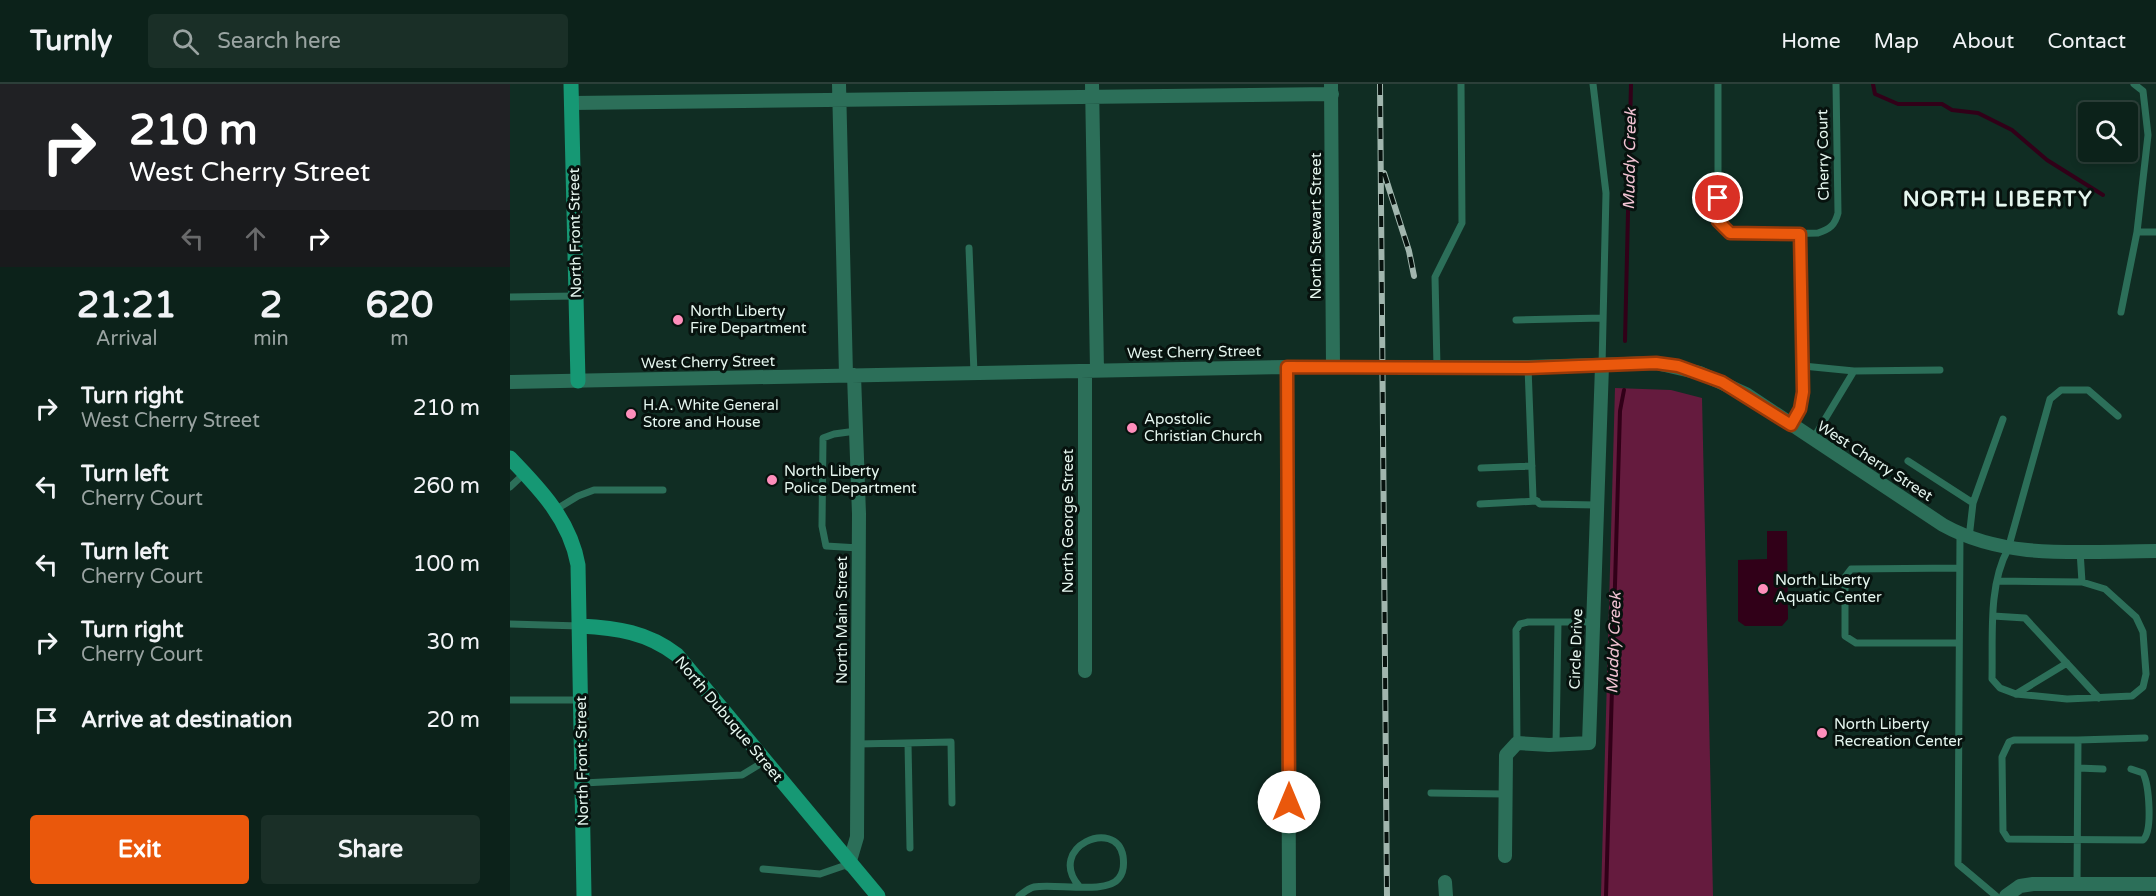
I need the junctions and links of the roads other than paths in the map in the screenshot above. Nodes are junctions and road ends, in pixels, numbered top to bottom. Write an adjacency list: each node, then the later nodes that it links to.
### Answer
1 (572, 84): 12 (main road, North Front Street)
2 (838, 84): 11 (street, North Main Street)
3 (1461, 84): 26 (lane)
4 (1593, 84): 20 (lane)
5 (1718, 84): 15 (lane, Cherry Court)
6 (1836, 84): 15 (lane, Cherry Court)
7 (2134, 84): 13 (lane)
8 (1331, 89): 9 (street); 25 (street, North Stewart Street)
9 (1211, 90): 10 (street)
10 (1092, 91): 11 (street); 29 (street, North George Street)
11 (839, 100): 12 (street); 32 (street, North Main Street)
12 (572, 104): 17 (main road, North Front Street)
13 (2137, 232): 14 (lane); 19 (lane)
14 (2156, 232)
15 (1800, 234): 23 (lane)
16 (969, 248): 31 (lane)
17 (576, 296): 18 (lane); 33 (main road, North Front Street)
18 (510, 297)
19 (2121, 312)
20 (1603, 318): 21 (lane); 22 (lane)
21 (1516, 320)
22 (1602, 366): 27 (street, West Cherry Street); 37 (street, West Cherry Street); 50 (street, Circle Drive)
23 (1803, 366): 30 (lane); 37 (lane)
24 (1287, 367): 25 (street, West Cherry Street); 29 (street, West Cherry Street); 99 (street)
25 (1333, 367): 26 (street, West Cherry Street)
26 (1437, 367): 27 (street, West Cherry Street)
27 (1528, 368): 42 (lane)
28 (1940, 370): 30 (lane)
29 (1091, 371): 31 (street, West Cherry Street); 67 (street, North George Street)
30 (1854, 371): 39 (lane)
31 (974, 373): 32 (street, West Cherry Street)
32 (850, 375): 33 (street, West Cherry Street); 38 (street, North Main Street)
33 (578, 381): 34 (street, West Cherry Street)
34 (510, 382)
35 (2118, 416): 54 (lane)
36 (2003, 419): 48 (lane)
37 (1791, 425): 39 (street, West Cherry Street)
38 (856, 431): 53 (street, North Main Street); 53 (lane)
39 (1813, 440): 52 (street, West Cherry Street)
40 (510, 458): 44 (main road)
41 (1908, 462): 48 (lane)
42 (1532, 466): 43 (lane); 47 (lane)
43 (1480, 468)
44 (525, 473): 45 (lane); 51 (main road)
45 (510, 487)
46 (663, 490): 51 (lane)
47 (1537, 501): 49 (lane); 50 (lane)
48 (1973, 503): 52 (lane)
49 (1480, 504)
50 (1597, 505): 62 (street, Circle Drive)
51 (555, 510): 64 (main road)
52 (1964, 536): 54 (street, West Cherry Street); 57 (lane)
53 (859, 548): 76 (street, North Main Street)
54 (2008, 549): 55 (street, West Cherry Street); 58 (lane)
55 (2080, 551): 56 (street, West Cherry Street); 59 (lane)
56 (2156, 551)
57 (1959, 568): 65 (lane); 65 (lane)
58 (1997, 581): 59 (lane); 60 (lane)
59 (2082, 582): 69 (lane)
60 (1993, 616): 66 (lane); 68 (lane)
61 (1558, 622): 62 (lane); 75 (lane); 77 (lane)
62 (1593, 622): 77 (street, Circle Drive)
63 (510, 624): 64 (lane)
64 (580, 626): 71 (main road, North Front Street); 78 (main road, North Dubuque Street)
65 (1959, 643): 101 (lane)
66 (2067, 663): 68 (lane); 69 (lane)
67 (1085, 671)
68 (2016, 694): 69 (lane)
69 (2099, 698)
70 (510, 700): 71 (lane)
71 (581, 700): 82 (main road, North Front Street)
72 (2145, 738): 73 (lane)
73 (2078, 740): 79 (lane); 86 (lane)
74 (908, 743): 76 (lane); 85 (lane); 87 (lane)
75 (1516, 743): 77 (street, Circle Drive); 84 (street)
76 (858, 744): 89 (street, North Main Street)
77 (1556, 745)
78 (765, 761): 82 (lane); 89 (main road, North Dubuque Street)
79 (2078, 768): 80 (lane); 86 (lane)
80 (2103, 769)
81 (2131, 769): 86 (lane)
82 (582, 783): 96 (main road, North Front Street)
83 (1431, 793): 84 (lane)
84 (1506, 794): 88 (street)
85 (952, 803)
86 (2078, 841): 92 (lane)
87 (910, 848)
88 (1504, 856)
89 (849, 864): 90 (lane); 97 (main road, North Dubuque Street)
90 (763, 869)
91 (1445, 882): 100 (street)
92 (2077, 884): 95 (street); 102 (street)
93 (2156, 884): 95 (street)
94 (1080, 886): 94 (lane); 98 (lane)
95 (2095, 890)
96 (584, 896)
97 (878, 896)
98 (1019, 896)
99 (1289, 896)
100 (1446, 896)
101 (1996, 896)
102 (2006, 896)

